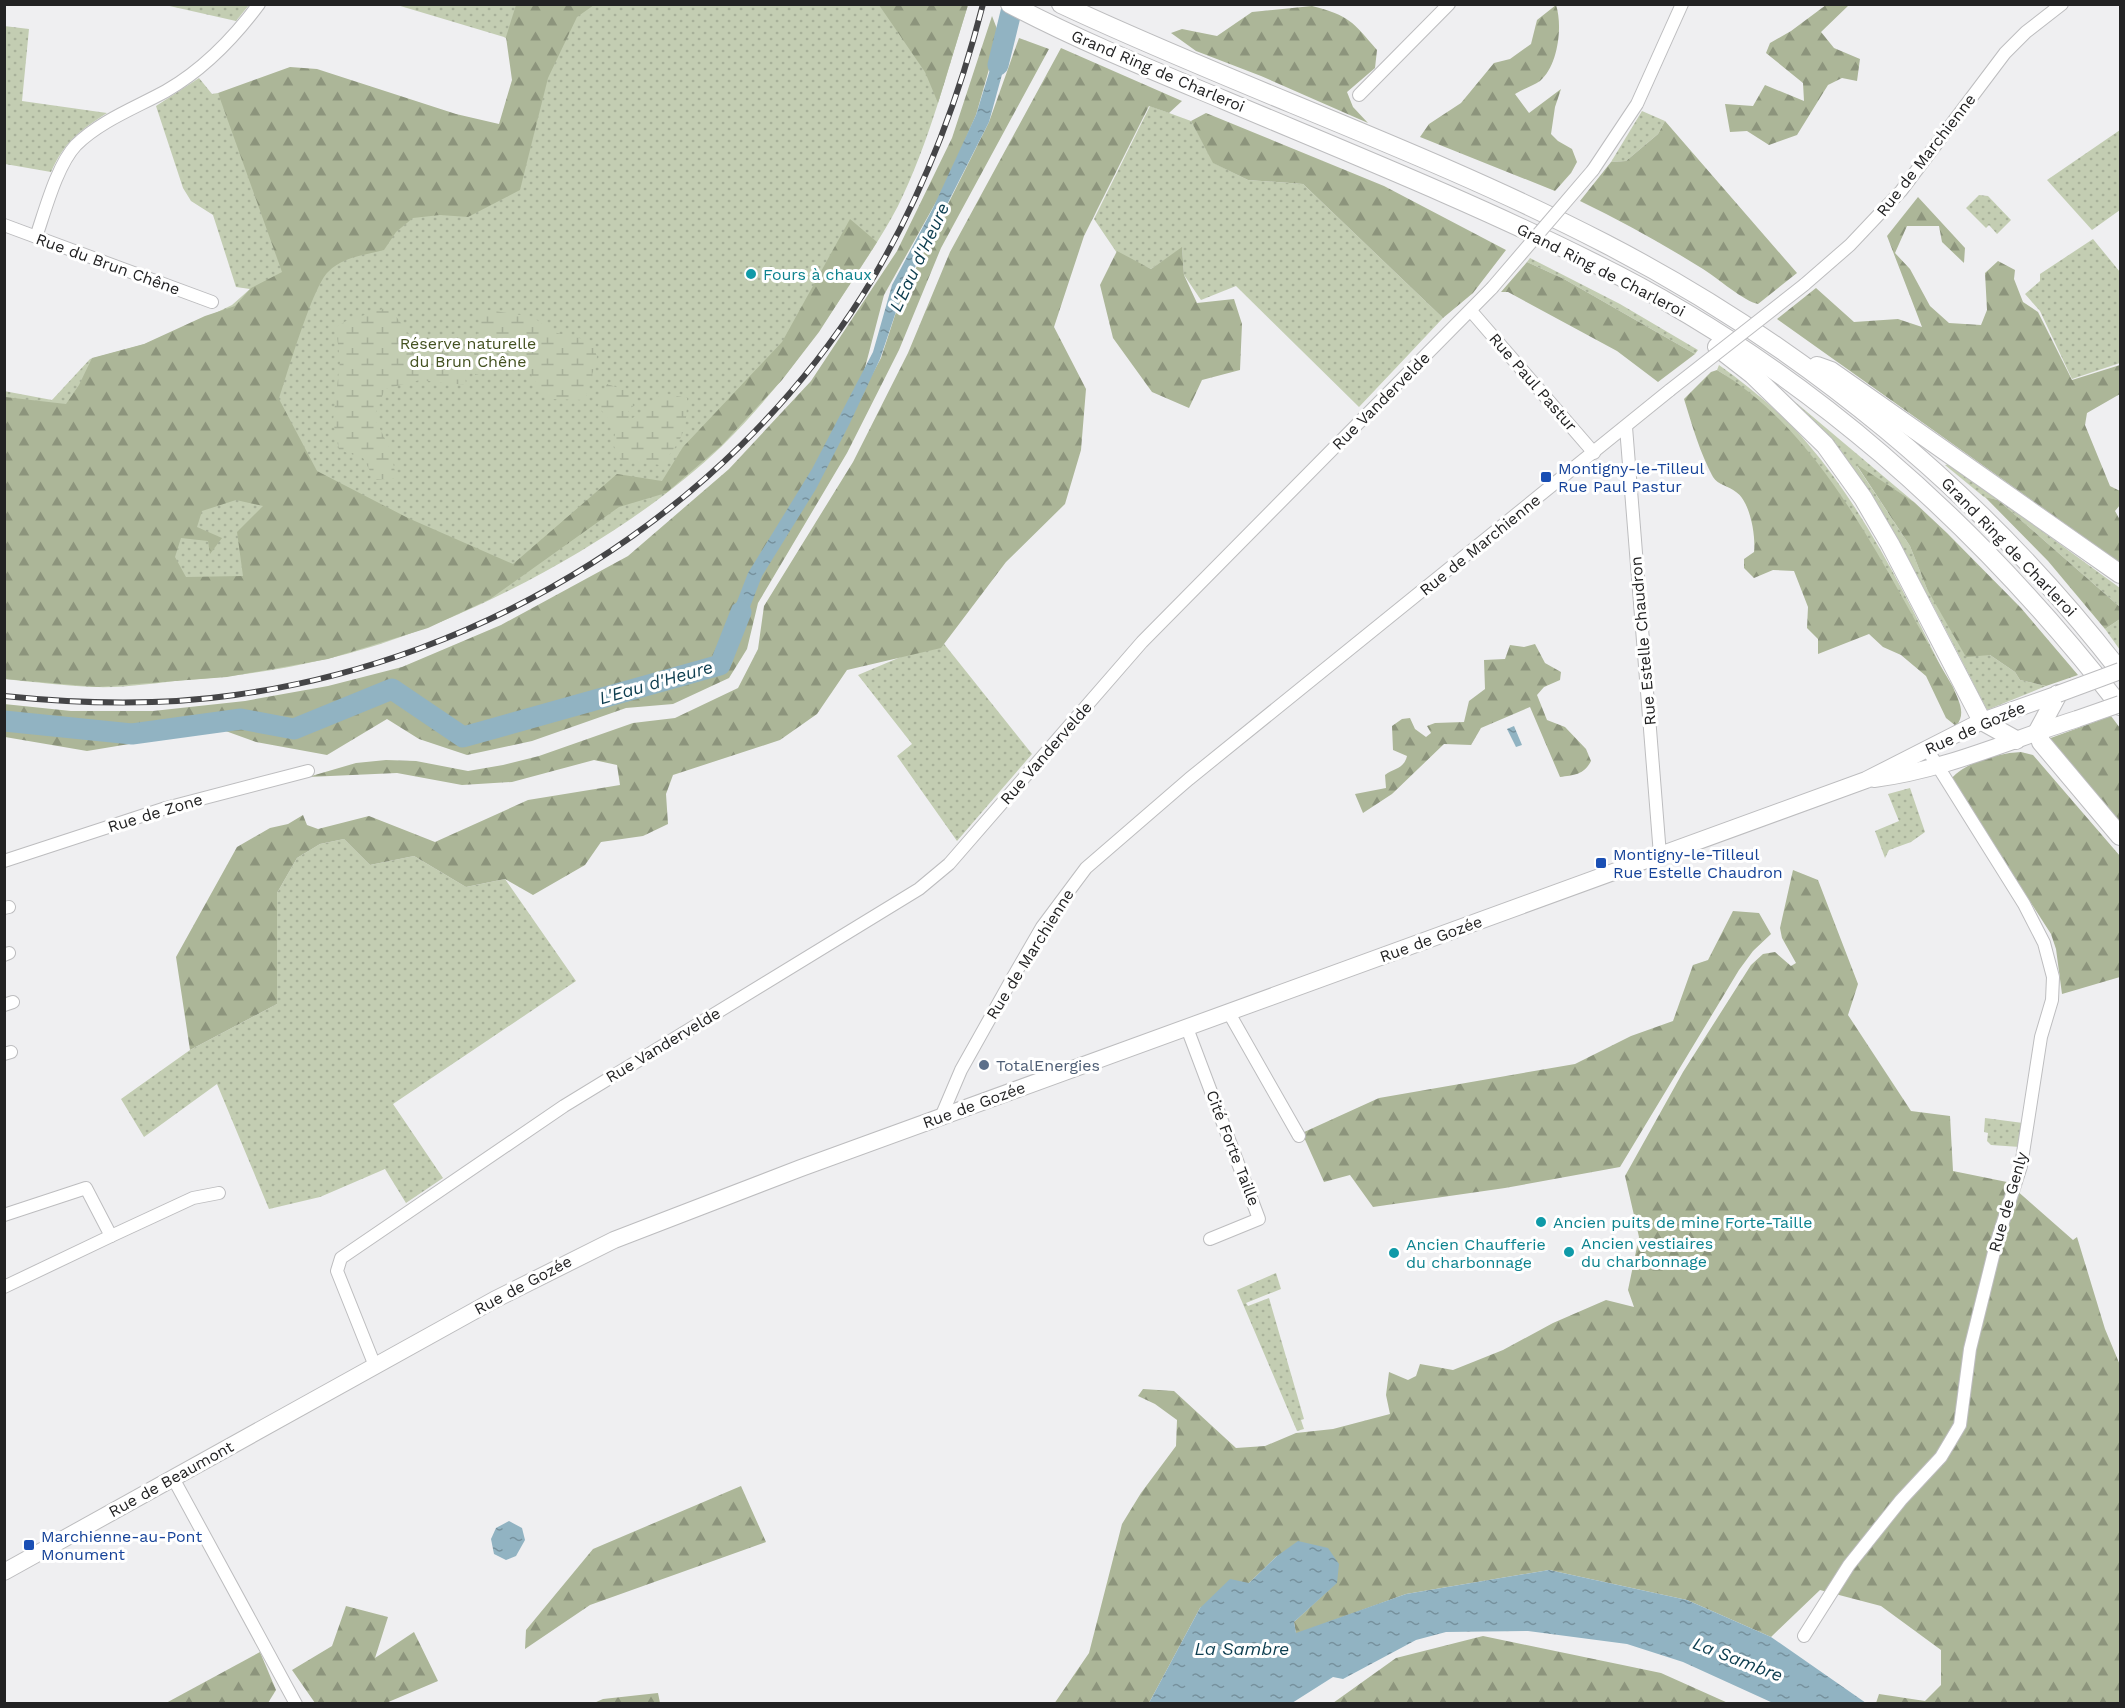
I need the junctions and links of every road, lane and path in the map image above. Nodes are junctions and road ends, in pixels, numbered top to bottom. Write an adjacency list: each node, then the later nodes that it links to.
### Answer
1 (259, 4): 9 (street)
2 (1010, 4): 11 (highway, Grand Ring de Charleroi)
3 (1061, 4): 13 (highway, Grand Ring de Charleroi)
4 (1449, 4): 7 (street)
5 (1682, 4): 12 (street, Rue Vandervelde, bridge)
6 (2062, 4): 14 (street, Rue de Marchienne, bridge)
7 (1359, 95)
8 (4, 225): 9 (street, Rue du Brun Chêne)
9 (36, 237): 10 (street, Rue du Brun Chêne)
10 (212, 302)
11 (1680, 310): 19 (highway, Grand Ring de Charleroi); 20 (highway)
12 (1471, 311): 15 (street, Rue Paul Pastur); 39 (street, Rue Vandervelde)
13 (1795, 359): 16 (highway); 17 (highway, Grand Ring de Charleroi)
14 (1626, 427): 15 (street, Rue de Marchienne); 28 (street, Rue Estelle Chaudron)
15 (1594, 453): 32 (street, Rue de Marchienne)
16 (2121, 574)
17 (2121, 671): 18 (main road, Rue de Gozée, bridge)
18 (2058, 694): 20 (main road, Rue de Gozée); 21 (highway)
19 (2121, 705): 21 (main road, Rue de Gozée, bridge)
20 (1982, 721): 22 (highway); 23 (main road, Rue de Gozée)
21 (2038, 732): 22 (main road, Rue de Gozée); 27 (highway)
22 (2016, 740): 24 (main road, Rue de Gozée)
23 (1927, 749): 24 (street, Rue de Genly); 26 (main road, Rue de Gozée)
24 (1935, 767): 26 (main road, Rue de Gozée); 43 (street, Rue de Genly)
25 (308, 771): 29 (street, Rue de Zone)
26 (1866, 780): 28 (main road, Rue de Gozée)
27 (2121, 836)
28 (1660, 855): 30 (main road, Rue de Gozée)
29 (4, 861)
30 (1229, 1013): 31 (main road, Rue de Gozée); 33 (street)
31 (1187, 1028): 32 (main road, Rue de Gozée); 37 (street, Cité Forte Taille)
32 (941, 1117): 39 (main road, Rue de Gozée)
33 (1299, 1136)
34 (219, 1193): 36 (street)
35 (4, 1215): 36 (street)
36 (111, 1236): 38 (street)
37 (1210, 1239)
38 (4, 1287)
39 (375, 1366): 40 (main road, Rue de Gozée)
40 (306, 1404): 41 (main road, Rue de Beaumont)
41 (173, 1478): 42 (main road, Rue de Beaumont); 44 (street)
42 (4, 1572)
43 (1804, 1636)
44 (296, 1704)

